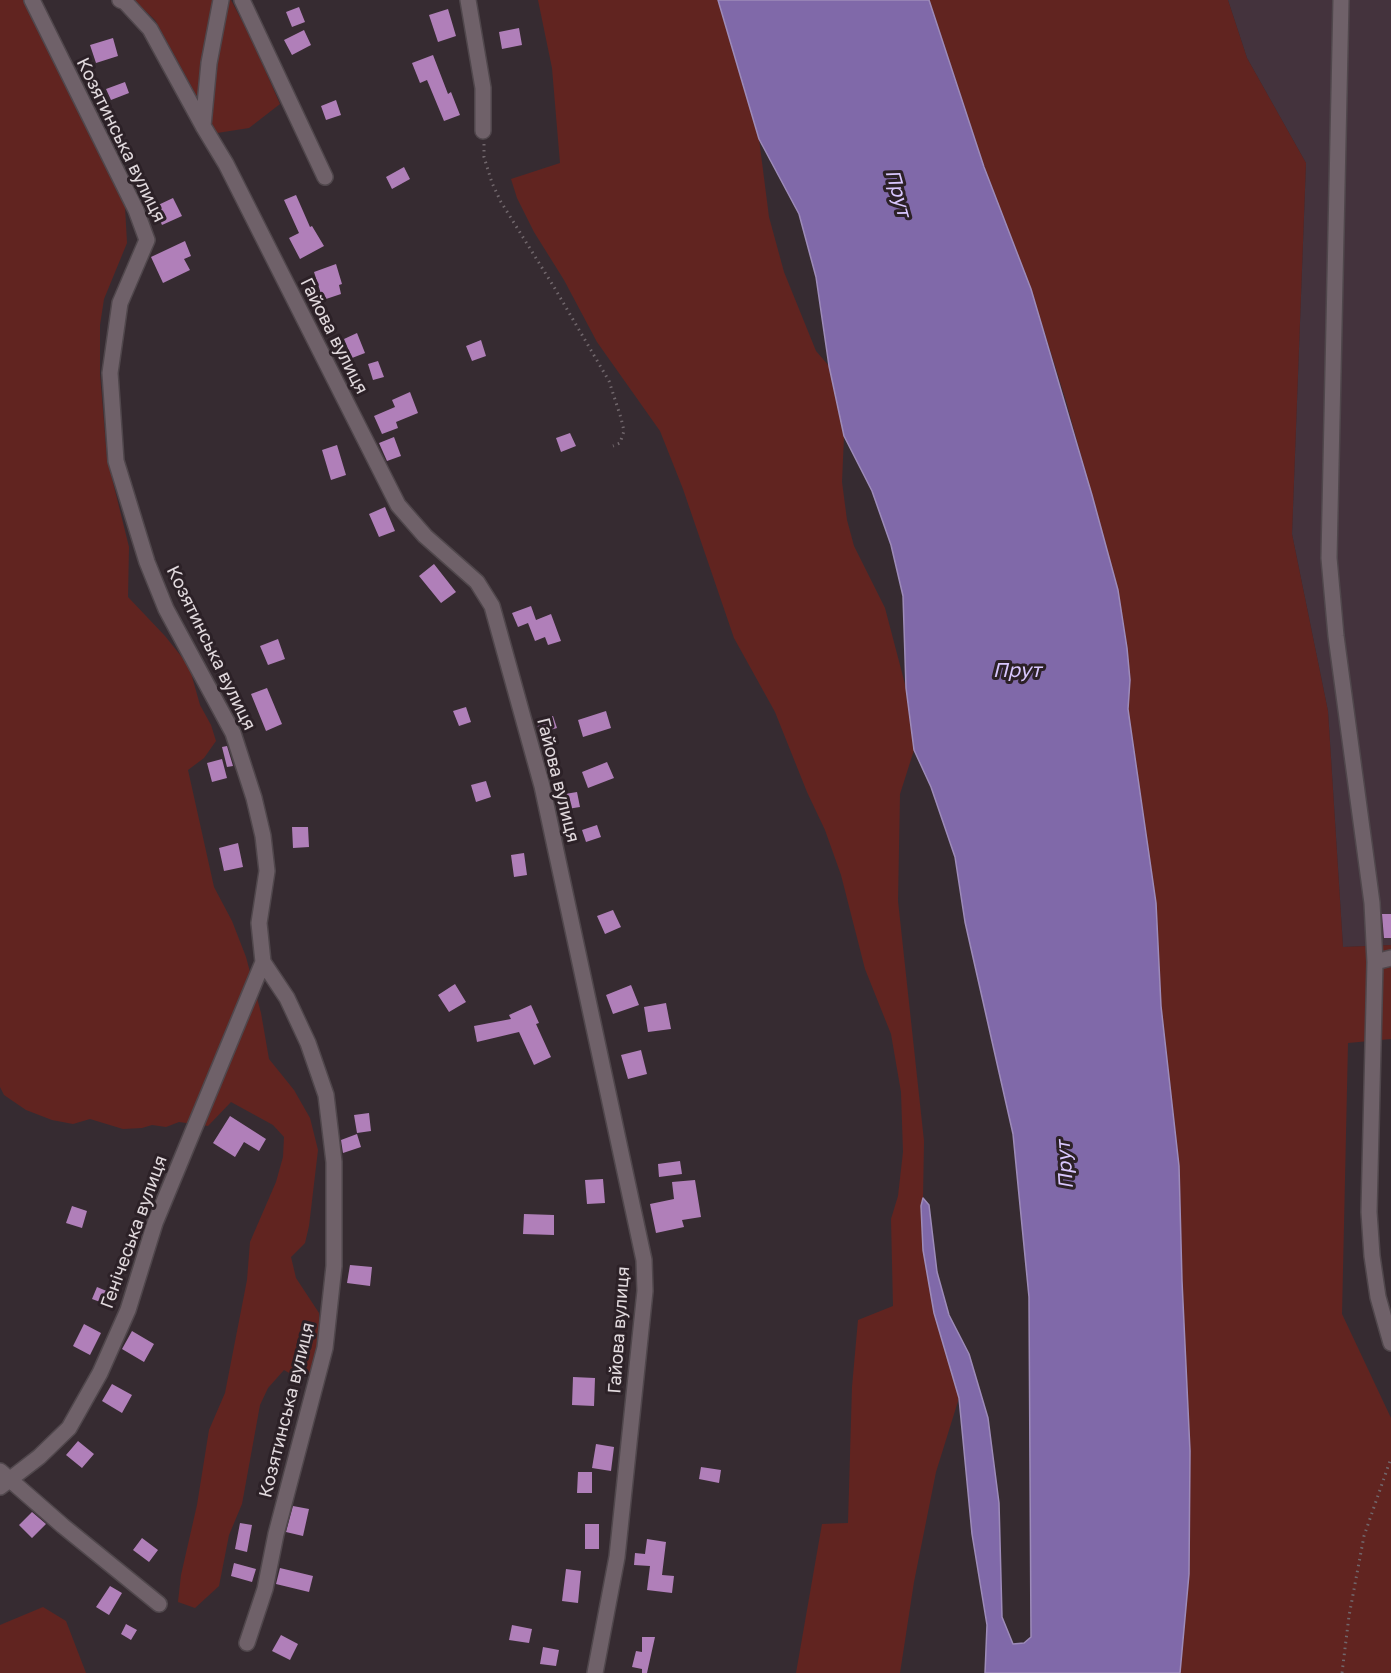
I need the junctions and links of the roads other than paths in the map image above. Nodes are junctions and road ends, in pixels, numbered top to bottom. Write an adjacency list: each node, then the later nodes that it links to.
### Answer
1 (32, 0): 11 (street, Козятинська вулиця)
2 (120, 0): 7 (street, Гайова вулиця)
3 (221, 0): 7 (street)
4 (242, 0): 9 (street)
5 (468, 0): 8 (street)
6 (1341, 0): 12 (street)
7 (203, 126): 17 (street, Гайова вулиця)
8 (483, 130)
9 (325, 177)
10 (1391, 958): 12 (street)
11 (263, 962): 14 (street, Генічеська вулиця); 16 (street, Козятинська вулиця)
12 (1375, 962): 13 (street)
13 (1391, 1342)
14 (3, 1479): 15 (street)
15 (159, 1604)
16 (247, 1643)
17 (595, 1673)

